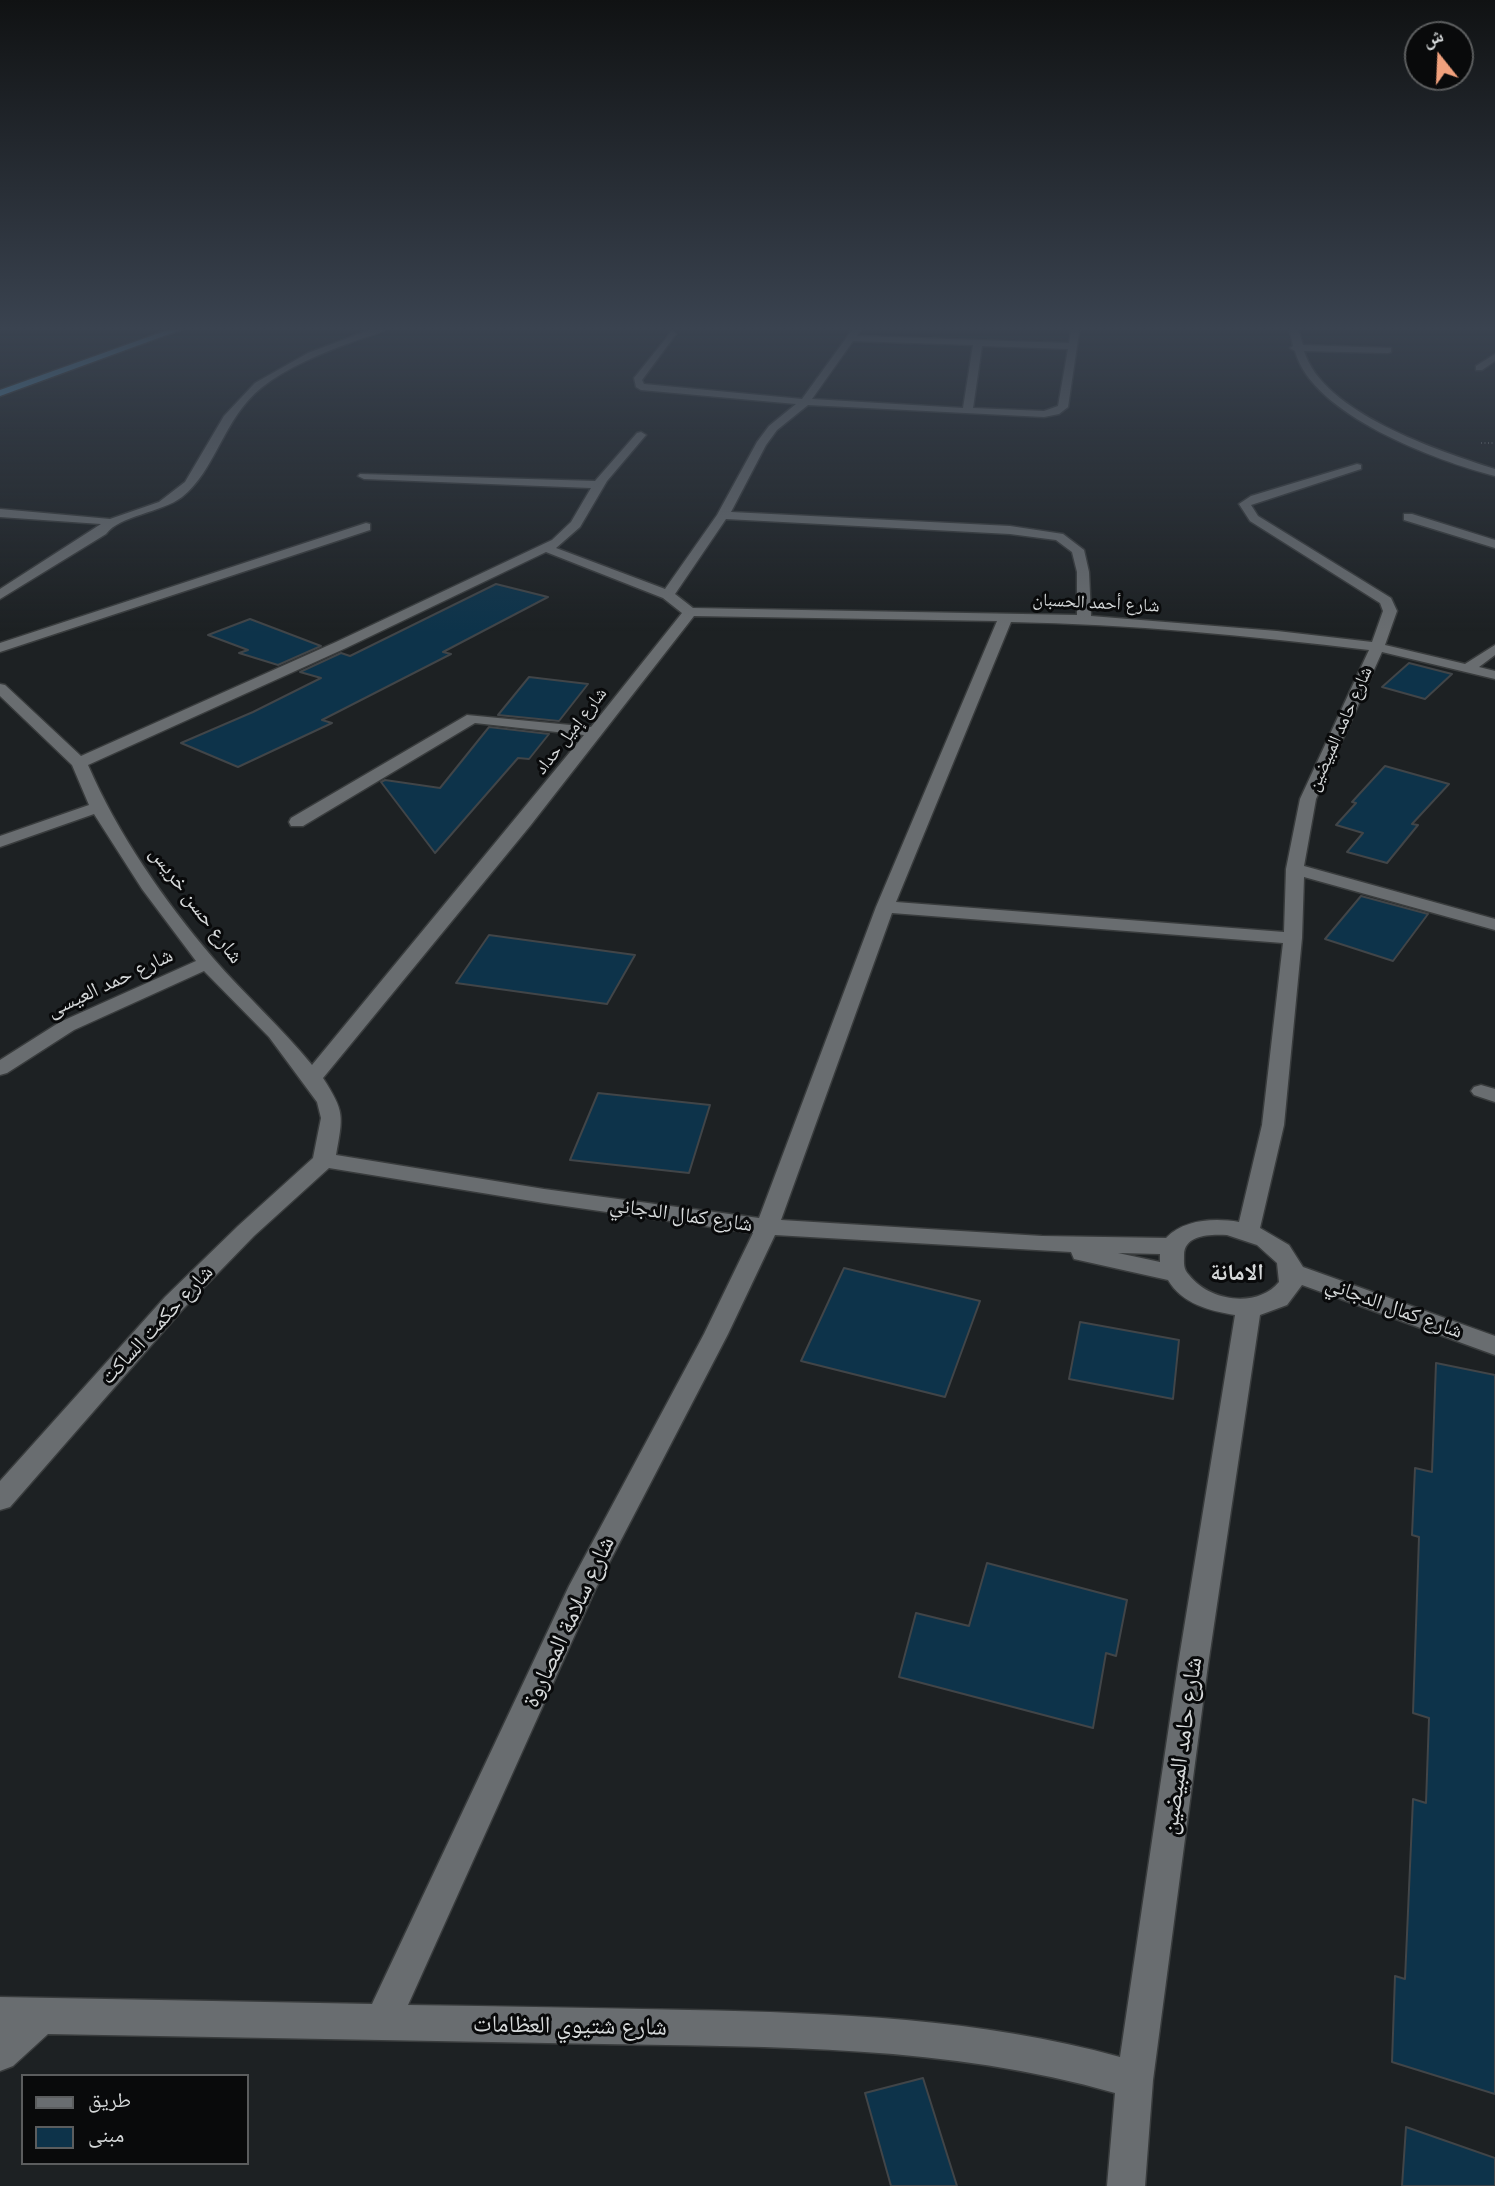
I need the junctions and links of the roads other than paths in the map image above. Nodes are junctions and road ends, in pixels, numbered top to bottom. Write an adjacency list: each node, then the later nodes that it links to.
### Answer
1 (220, 428): 12 (street)
2 (774, 428): 10 (street)
3 (1385, 428): 6 (street)
4 (641, 435): 8 (street)
5 (1357, 467): 22 (street, شارع حامد المبيضين)
6 (1495, 473)
7 (364, 476): 8 (street)
8 (598, 485): 15 (street)
9 (0, 513): 12 (street)
10 (723, 515): 17 (street); 20 (street)
11 (1408, 517): 14 (street)
12 (105, 527): 16 (street)
13 (366, 527): 21 (street)
14 (1495, 544)
15 (546, 548): 17 (street); 28 (street)
16 (0, 595)
17 (668, 596): 18 (street)
18 (690, 612): 19 (street, شارع أحمد الحسبان); 27 (street, شارع إميل حداد)
19 (1005, 619): 20 (street, شارع أحمد الحسبان); 33 (street, شارع سلامة المصاروة)
20 (1084, 619): 22 (street, شارع أحمد الحسبان)
21 (0, 648)
22 (1377, 648): 24 (street, شارع أحمد الحسبان); 32 (street, شارع حامد المبيضين)
23 (1495, 649): 24 (street)
24 (1468, 668): 25 (street, شارع أحمد الحسبان)
25 (1495, 675)
26 (0, 688): 28 (street, شارع حسن خريس)
27 (594, 732): 30 (street); 38 (street, شارع إميل حداد)
28 (79, 762): 29 (street, شارع حسن خريس)
29 (98, 807): 31 (street); 36 (street, شارع حسن خريس)
30 (297, 822)
31 (0, 842)
32 (1295, 869): 34 (street); 35 (street, شارع حامد المبيضين)
33 (885, 907): 35 (street); 40 (street, شارع سلامة المصاروة)
34 (1495, 925)
35 (1293, 938): 41 (street, شارع حامد المبيضين)
36 (207, 963): 37 (street, شارع حمد العيسى); 38 (street, شارع حسن خريس)
37 (0, 1069)
38 (312, 1078): 39 (street, شارع حسن خريس)
39 (324, 1160): 40 (street, شارع كمال الدجاني); 48 (street, شارع حكمت الساكت)
40 (767, 1227): 42 (street, شارع كمال الدجاني); 51 (street, شارع سلامة المصاروة)
41 (1248, 1231): 43 (street); 44 (street)
42 (1042, 1244): 43 (street, شارع كمال الدجاني); 45 (street, شارع كمال الدجاني)
43 (1173, 1245): 45 (street)
44 (1292, 1272): 46 (street); 47 (street, شارع كمال الدجاني)
45 (1175, 1274): 46 (street)
46 (1249, 1307): 53 (street, شارع حامد المبيضين)
47 (1495, 1346)
48 (0, 1499)
49 (0, 2015): 50 (street, شارع شتيوي العظامات)
50 (40, 2017): 51 (street, شارع شتيوي العظامات); 52 (street)
51 (382, 2022): 53 (street, شارع شتيوي العظامات)
52 (0, 2053)
53 (1135, 2080): 54 (street, شارع حامد المبيضين)
54 (1126, 2186)

